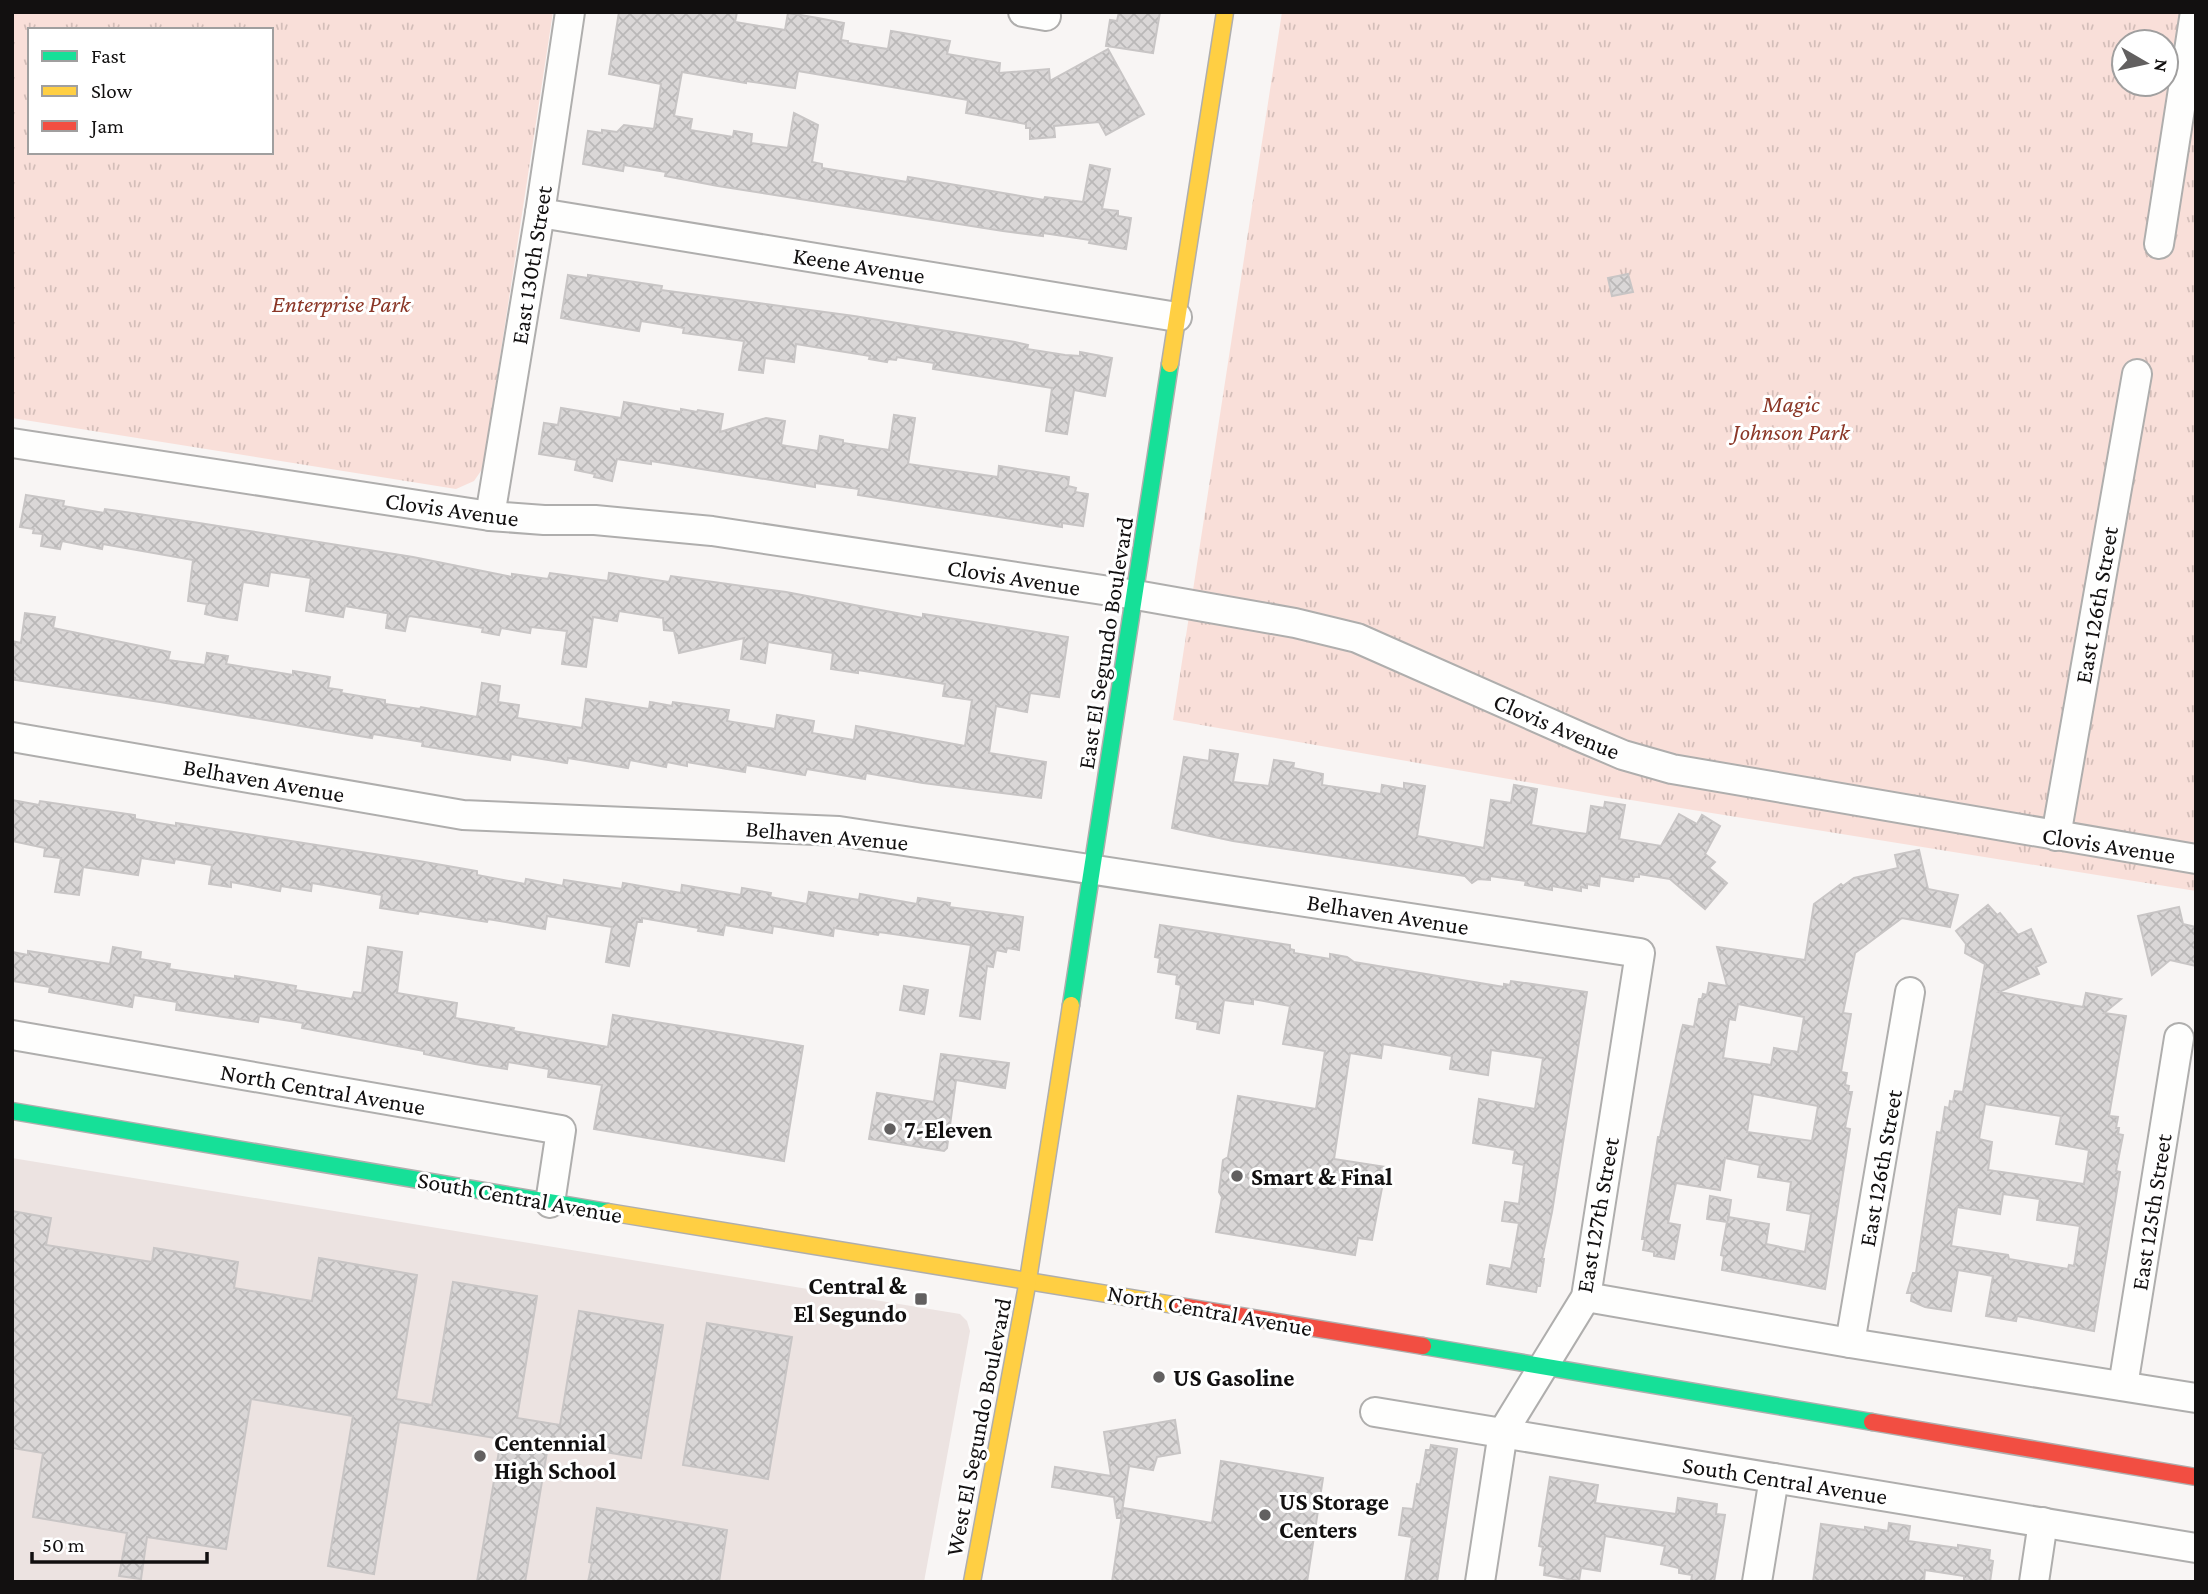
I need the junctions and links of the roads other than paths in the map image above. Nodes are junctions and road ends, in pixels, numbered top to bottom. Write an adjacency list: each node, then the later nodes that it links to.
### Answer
1 (570, 12): 4 (street, East 130th Street)
2 (1225, 12): 6 (main road, East El Segundo Boulevard)
3 (2195, 12): 5 (street)
4 (540, 213): 6 (street, Keene Avenue); 9 (street, East 130th Street)
5 (2159, 244)
6 (1177, 317): 10 (main road, East El Segundo Boulevard)
7 (2137, 374): 12 (street, East 126th Street)
8 (12, 443): 9 (street, Clovis Avenue)
9 (490, 516): 10 (street, Clovis Avenue)
10 (1136, 595): 12 (street, Clovis Avenue); 14 (main road, East El Segundo Boulevard)
11 (12, 737): 14 (street, Belhaven Avenue)
12 (2056, 836): 13 (street, Clovis Avenue)
13 (2196, 859)
14 (1094, 869): 15 (street, Belhaven Avenue); 21 (main road, East El Segundo Boulevard)
15 (1640, 953): 22 (street, East 127th Street)
16 (1910, 992): 23 (street, East 126th Street)
17 (12, 1035): 20 (street, North Central Avenue)
18 (2179, 1038): 25 (street, East 125th Street)
19 (12, 1111): 20 (main road, South Central Avenue)
20 (550, 1203): 21 (main road, South Central Avenue)
21 (1028, 1280): 24 (main road, North Central Avenue); 33 (main road, West El Segundo Boulevard)
22 (1586, 1297): 23 (street); 24 (street, East 127th Street)
23 (1850, 1343): 25 (street)
24 (1546, 1365): 28 (street, East 127th Street); 29 (main road)
25 (2123, 1386): 26 (street)
26 (2196, 1398)
27 (1375, 1412): 28 (street, South Central Avenue)
28 (1503, 1432): 30 (street, South Central Avenue); 34 (street, East 127th Street)
29 (2196, 1477)
30 (1774, 1478): 31 (street, South Central Avenue); 35 (street)
31 (2043, 1522): 32 (street, South Central Avenue); 36 (street)
32 (2196, 1548)
33 (972, 1582)
34 (1480, 1582)
35 (1757, 1582)
36 (2034, 1582)

